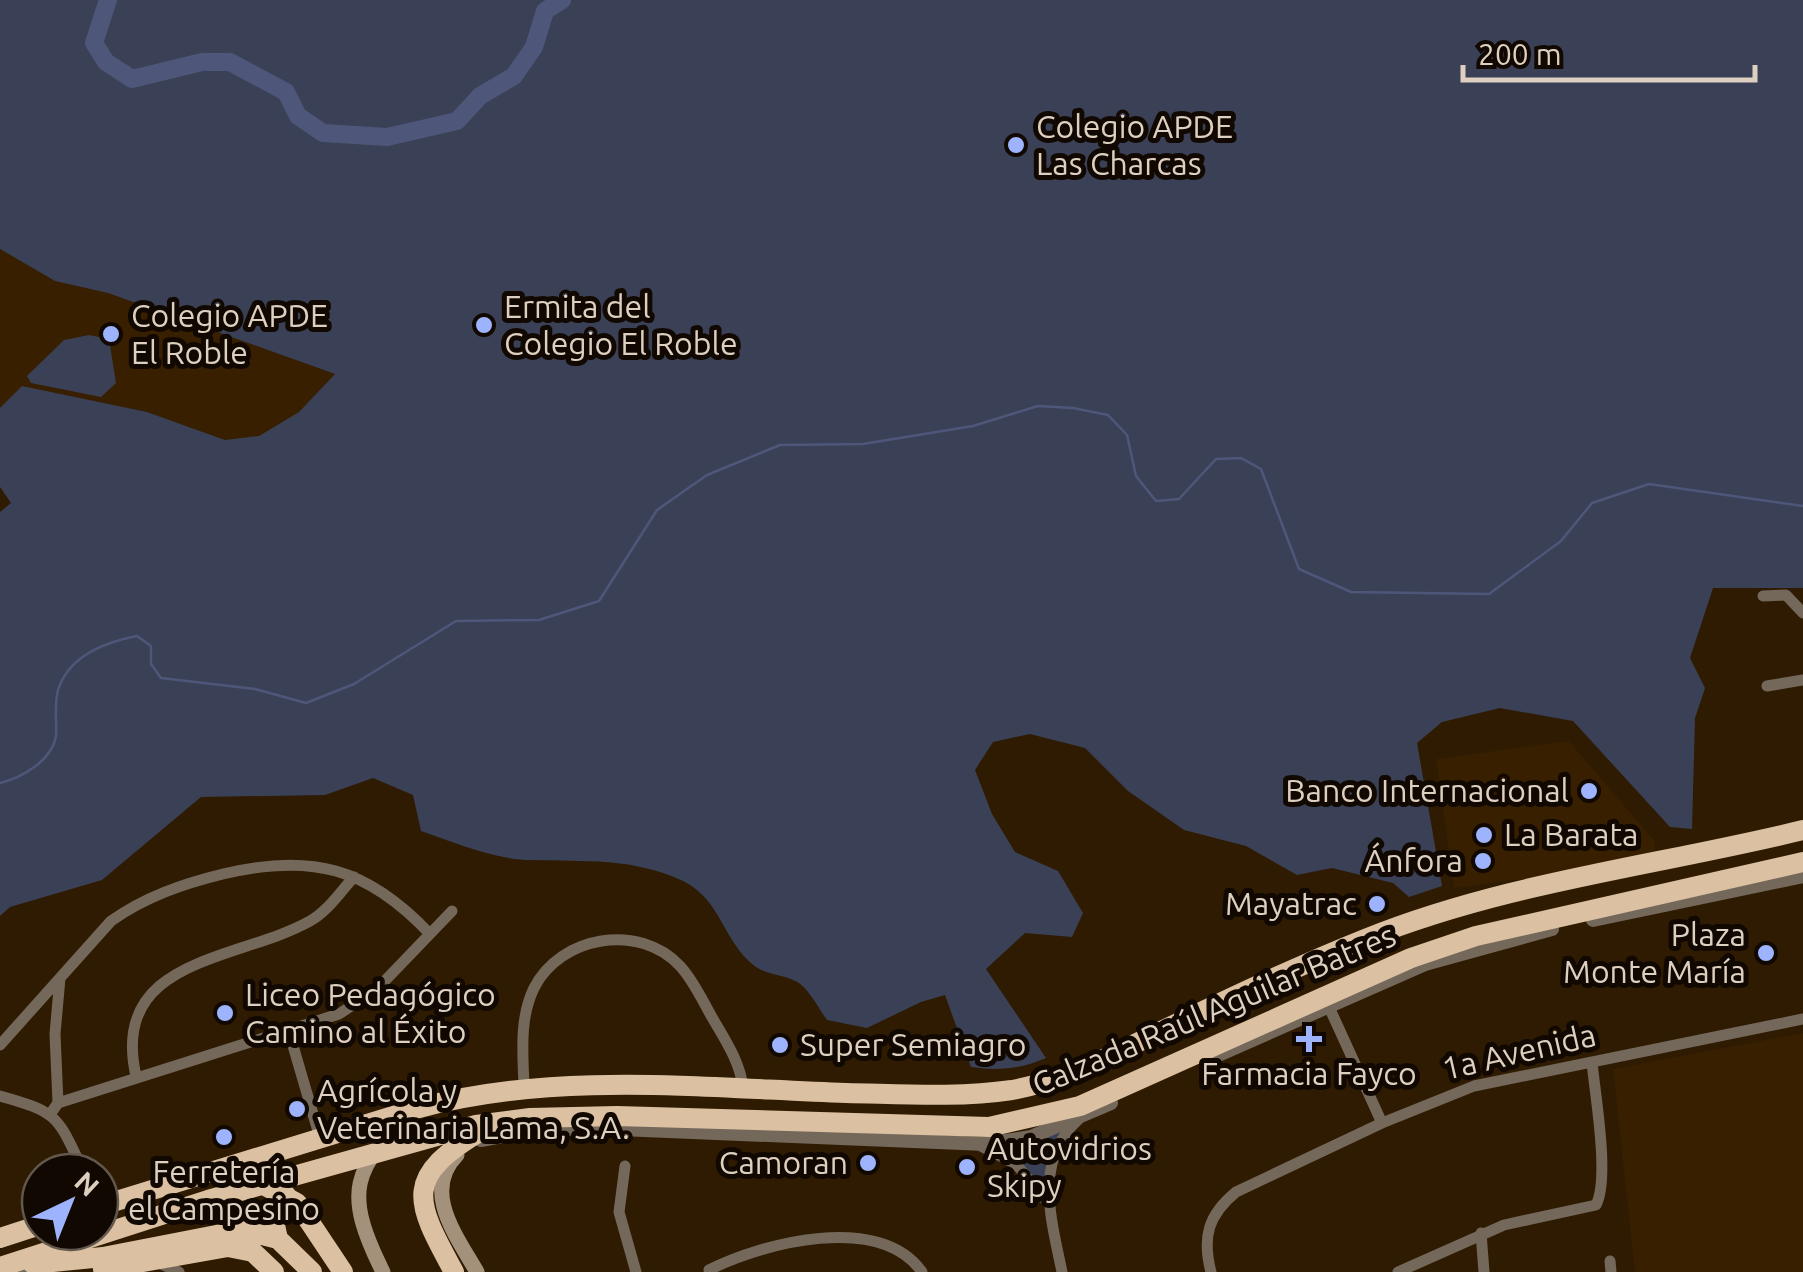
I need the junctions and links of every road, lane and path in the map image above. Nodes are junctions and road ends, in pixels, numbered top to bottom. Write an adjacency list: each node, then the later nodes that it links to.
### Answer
1 (1763, 596): 2 (street)
2 (1803, 613)
3 (1803, 680): 4 (street)
4 (1767, 686)
5 (1803, 830): 21 (highway, Calzada Raúl Aguilar Batres)
6 (1803, 862): 11 (highway, Calzada Raúl Aguilar Batres)
7 (1803, 876): 10 (street)
8 (354, 877): 12 (street); 13 (street); 19 (street)
9 (452, 911): 12 (street)
10 (1600, 918): 11 (highway); 14 (street)
11 (1536, 920): 27 (highway, Calzada Raúl Aguilar Batres)
12 (430, 934): 16 (street)
13 (60, 975): 17 (street); 24 (street)
14 (1329, 1006): 25 (street); 26 (street)
15 (1803, 1019): 18 (street, 1a Avenida)
16 (290, 1032): 19 (street); 29 (street)
17 (0, 1045)
18 (1592, 1062): 26 (street, 1a Avenida); 37 (street)
19 (136, 1076): 24 (street)
20 (524, 1087): 21 (highway, Calzada Raúl Aguilar Batres); 21 (street); 23 (highway, Calzada Raúl Aguilar Batres)
21 (743, 1090)
22 (0, 1096): 24 (street)
23 (419, 1108): 29 (highway, Calzada Raúl Aguilar Batres); 49 (main road)
24 (56, 1112): 31 (street)
25 (1082, 1116): 30 (street); 36 (street)
26 (1382, 1123): 55 (street, 1a Avenida)
27 (947, 1128): 28 (highway, Calzada Raúl Aguilar Batres); 30 (highway)
28 (475, 1137): 30 (street); 40 (highway, Calzada Raúl Aguilar Batres); 50 (highway); 51 (main road)
29 (320, 1138): 33 (highway, Calzada Raúl Aguilar Batres)
30 (973, 1144): 36 (street)
31 (75, 1152)
32 (625, 1166): 52 (street)
33 (220, 1169): 34 (highway); 35 (highway, Calzada Raúl Aguilar Batres)
34 (286, 1195): 38 (highway); 48 (highway)
35 (120, 1199)
36 (1048, 1204): 54 (street)
37 (1482, 1233): 56 (street); 57 (street)
38 (278, 1239): 40 (highway); 47 (highway)
39 (154, 1261): 41 (highway); 45 (street); 46 (highway)
40 (10, 1268): 43 (highway)
41 (128, 1269): 44 (highway)
42 (709, 1270): 53 (street)
43 (36, 1272)
44 (51, 1272)
45 (179, 1272)
46 (274, 1272)
47 (312, 1272)
48 (343, 1272)
49 (383, 1272)
50 (454, 1272)
51 (477, 1272)
52 (636, 1272)
53 (922, 1272)
54 (1062, 1272)
55 (1210, 1272)
56 (1398, 1272)
57 (1484, 1272)

